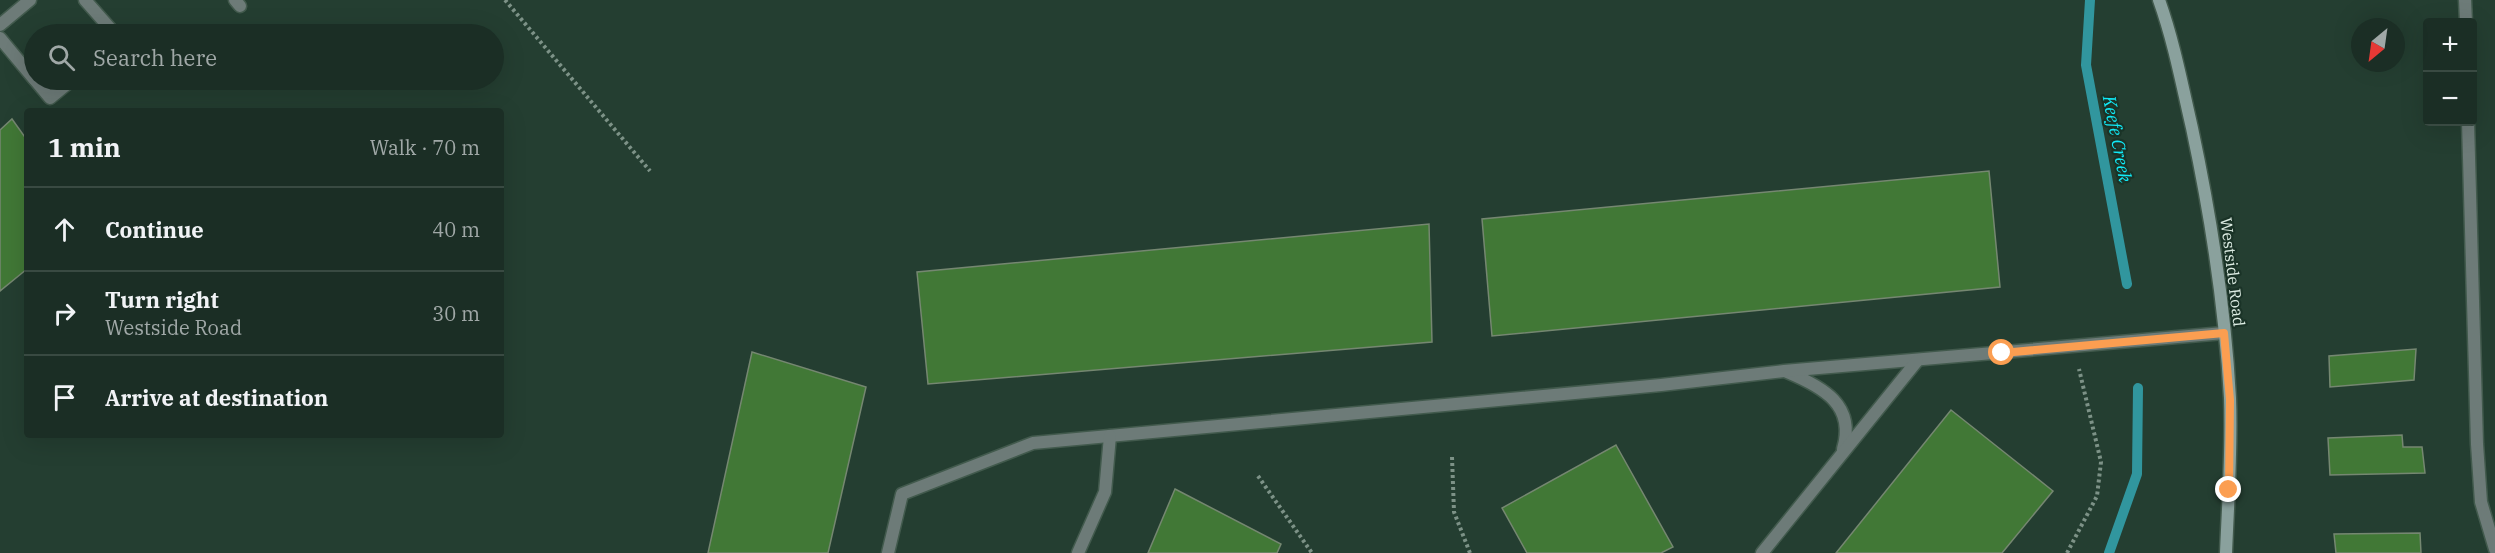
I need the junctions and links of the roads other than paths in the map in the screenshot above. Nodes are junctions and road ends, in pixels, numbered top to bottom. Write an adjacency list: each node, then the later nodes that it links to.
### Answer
1 (30, 0): 7 (lane)
2 (2159, 0): 13 (main road, Westside Road)
3 (2465, 0): 5 (lane)
4 (92, 2): 6 (lane)
5 (2466, 18)
6 (108, 24)
7 (0, 26)
8 (0, 38): 9 (lane)
9 (24, 66)
10 (44, 90): 11 (lane)
11 (60, 90)
12 (2468, 126): 18 (lane)
13 (2224, 333): 14 (lane); 22 (main road, Westside Road)
14 (1917, 361): 15 (lane); 17 (lane)
15 (1784, 371): 16 (lane); 17 (lane)
16 (1110, 436): 19 (lane); 20 (lane)
17 (1842, 456): 21 (lane)
18 (2495, 549)
19 (888, 553)
20 (1078, 553)
21 (1762, 553)
22 (2226, 553)

